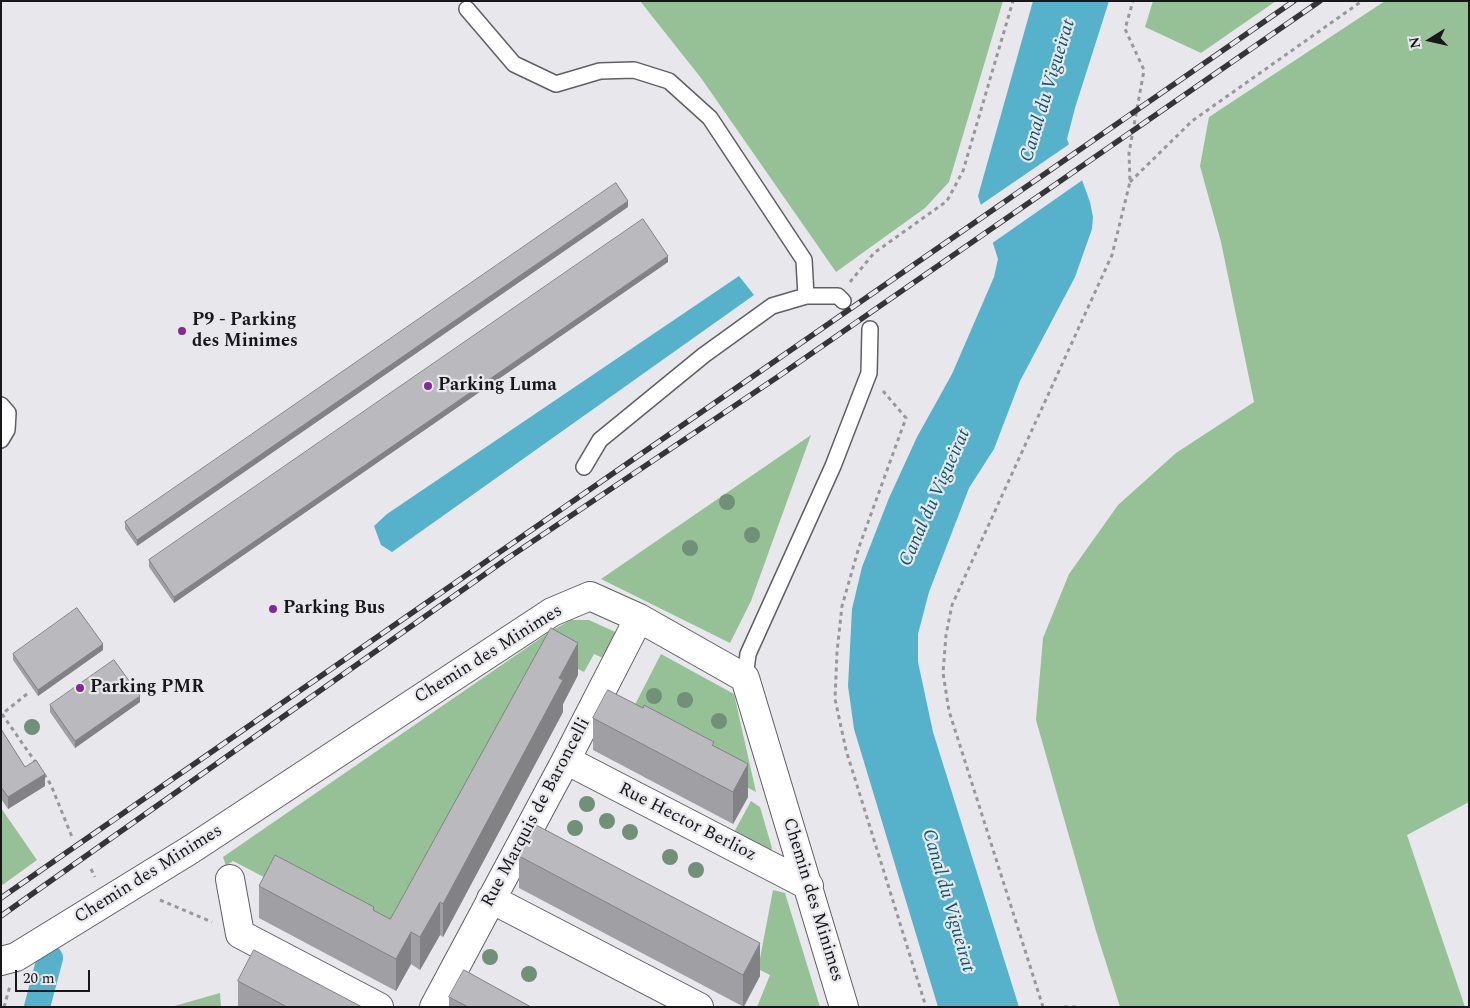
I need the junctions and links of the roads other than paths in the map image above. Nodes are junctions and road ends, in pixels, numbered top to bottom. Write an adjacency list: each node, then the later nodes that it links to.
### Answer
1 (467, 9): 2 (lane)
2 (806, 296): 3 (lane); 7 (lane)
3 (841, 298)
4 (870, 329): 9 (lane)
5 (1, 406): 6 (lane)
6 (1, 440)
7 (584, 467)
8 (639, 618): 9 (street, Chemin des Minimes); 10 (street, Rue Marquis de Baroncelli); 14 (street, Chemin des Minimes)
9 (745, 678): 12 (street, Chemin des Minimes)
10 (566, 760): 12 (street, Rue Hector Berlioz); 13 (street, Rue Marquis de Baroncelli)
11 (230, 879): 15 (street)
12 (809, 886): 18 (street, Chemin des Minimes)
13 (491, 899): 16 (street, Rue Marquis de Baroncelli); 17 (street)
14 (9, 959)
15 (380, 1007)
16 (434, 1007)
17 (699, 1007)
18 (844, 1007)

